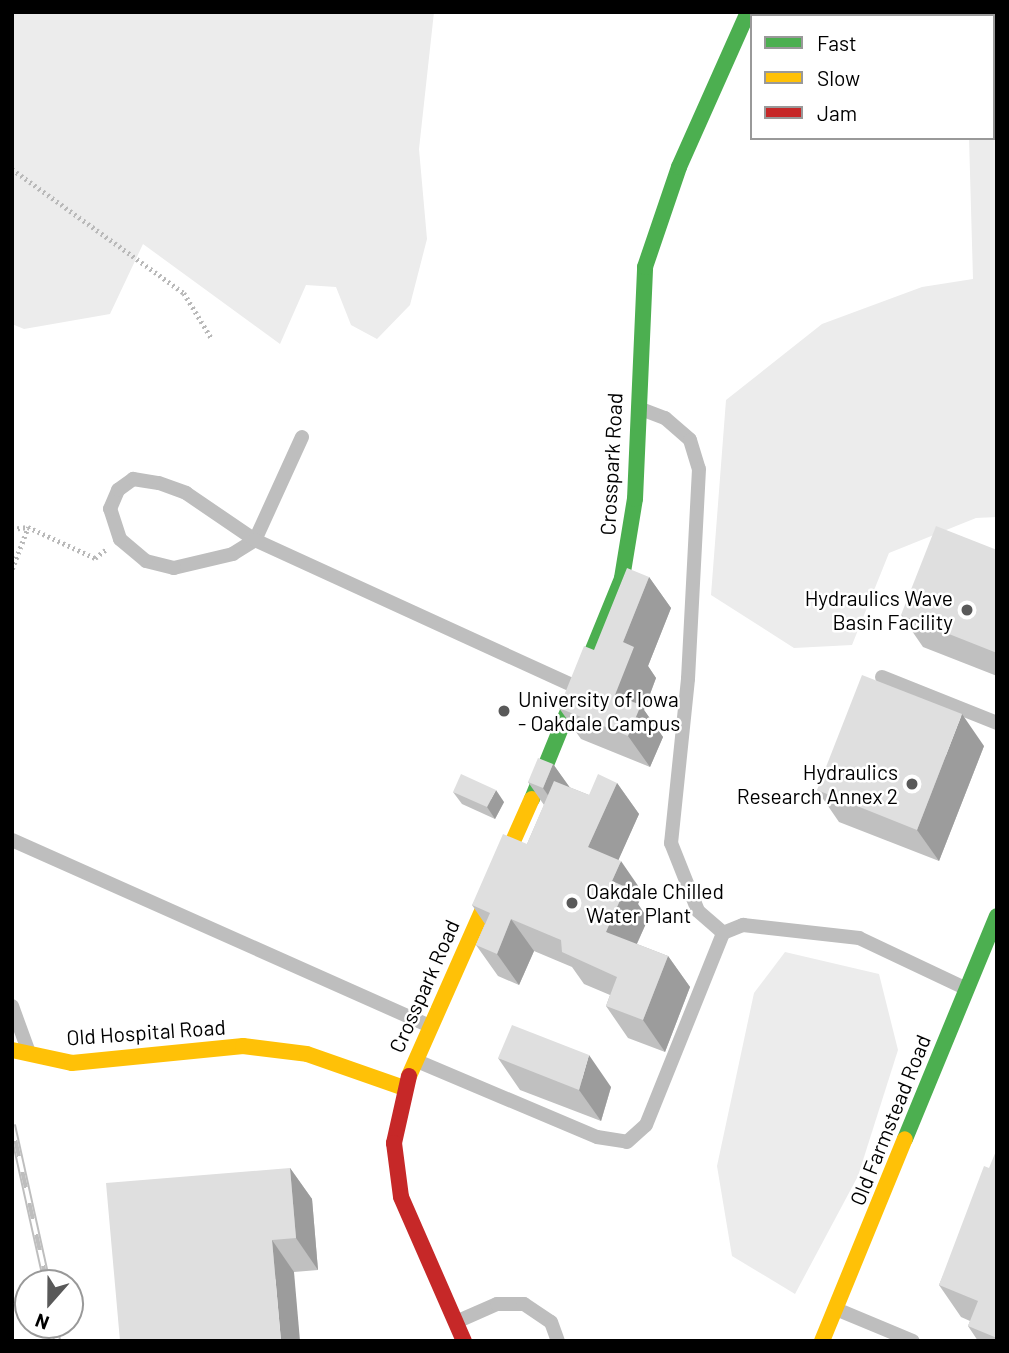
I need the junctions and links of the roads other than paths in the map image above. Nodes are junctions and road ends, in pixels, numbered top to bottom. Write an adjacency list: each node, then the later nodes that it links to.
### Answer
1 (748, 12): 2 (street, Crosspark Road)
2 (636, 407): 6 (street, Crosspark Road); 10 (lane)
3 (302, 437): 4 (lane)
4 (255, 540): 4 (lane); 6 (lane)
5 (882, 677): 7 (lane)
6 (580, 689): 13 (street, Crosspark Road)
7 (997, 723)
8 (12, 840): 13 (lane)
9 (997, 916): 11 (street, Old Farmstead Road)
10 (723, 933): 11 (lane); 16 (lane)
11 (967, 988): 18 (street, Old Farmstead Road)
12 (12, 1006): 15 (lane)
13 (429, 1027): 16 (street, Crosspark Road)
14 (12, 1050): 15 (street, Old Hospital Road)
15 (30, 1055): 17 (street, Old Hospital Road)
16 (413, 1060): 17 (street, Crosspark Road)
17 (404, 1088): 19 (street, Crosspark Road)
18 (835, 1308): 22 (street, Old Farmstead Road); 23 (lane)
19 (455, 1322): 20 (street, Crosspark Road); 21 (lane)
20 (464, 1341)
21 (558, 1341)
22 (822, 1341)
23 (913, 1341)

